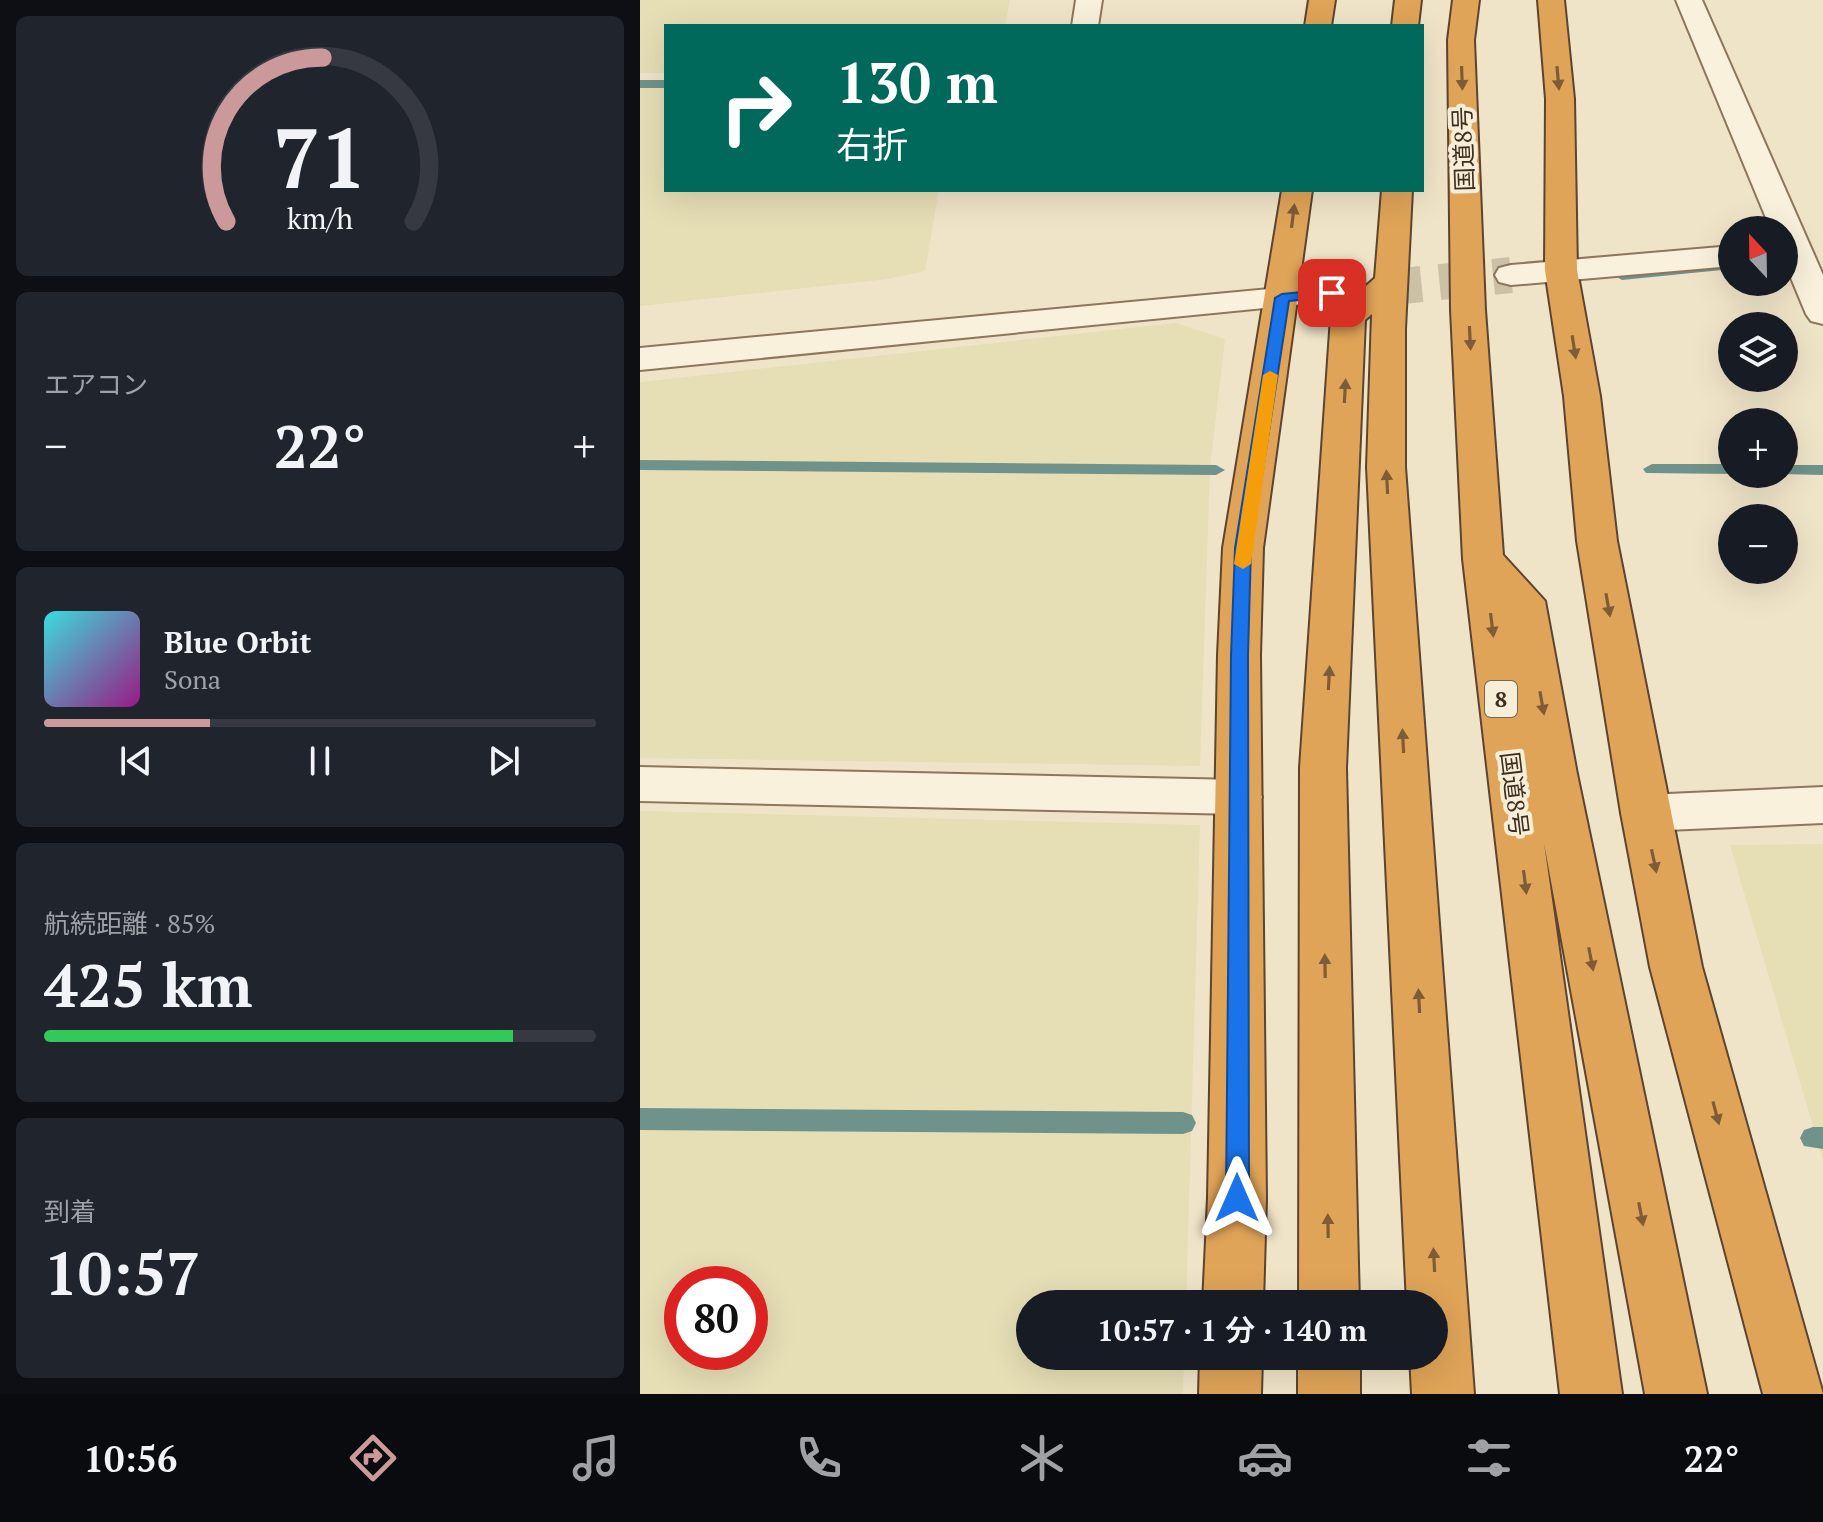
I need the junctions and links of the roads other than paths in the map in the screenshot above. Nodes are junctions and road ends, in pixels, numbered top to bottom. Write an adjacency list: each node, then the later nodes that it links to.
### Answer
1 (1089, 0): 7 (street)
2 (1322, 0): 8 (highway)
3 (1408, 0): 9 (highway)
4 (1466, 0): 21 (highway, 国道8号 / 8, one-way to 21)
5 (1551, 0): 14 (highway, one-way to 14)
6 (1689, 0): 12 (street)
7 (1085, 24)
8 (1318, 24)
9 (1405, 24)
10 (1297, 192): 18 (highway, one-way to 10)
11 (1397, 192): 16 (highway)
12 (1801, 251): 19 (street)
13 (1718, 257): 14 (street)
14 (1561, 270): 15 (street); 25 (highway, one-way to 25)
15 (1511, 275)
16 (1392, 280): 27 (highway, one-way to 16); 32 (highway, one-way to 16)
17 (1332, 293): 18 (street)
18 (1282, 298): 20 (street); 23 (highway)
19 (1823, 314)
20 (640, 359)
21 (1483, 559): 33 (highway, 国道8号 / 8, one-way to 33); 34 (highway, one-way to 34)
22 (640, 784): 23 (street)
23 (1239, 797): 26 (highway)
24 (1823, 805): 25 (street)
25 (1645, 813): 35 (highway, one-way to 35)
26 (1234, 1290)
27 (1329, 1290)
28 (1231, 1370): 30 (highway)
29 (1329, 1370): 31 (highway)
30 (1230, 1394)
31 (1329, 1394)
32 (1443, 1394)
33 (1591, 1394)
34 (1676, 1394)
35 (1794, 1394)

